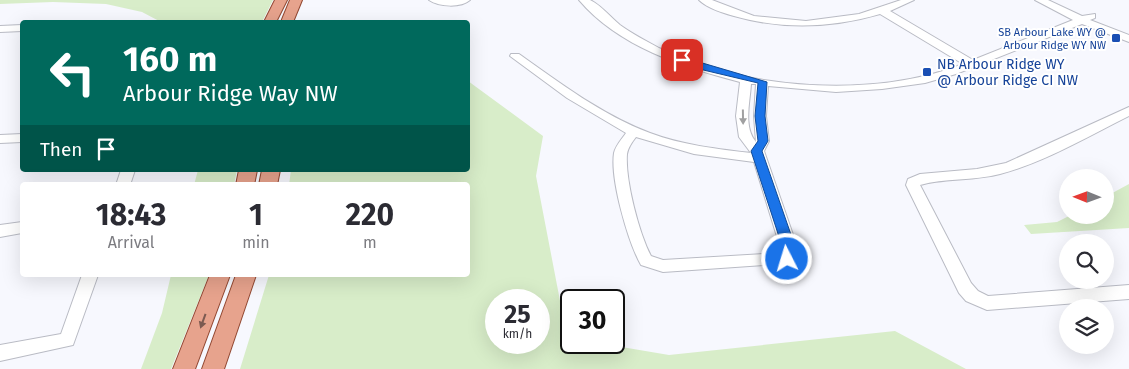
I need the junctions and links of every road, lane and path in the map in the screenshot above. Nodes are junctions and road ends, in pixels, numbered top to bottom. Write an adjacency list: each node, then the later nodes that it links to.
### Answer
1 (281, 0): 13 (main road)
2 (296, 0): 14 (main road)
3 (434, 0): 4 (street)
4 (465, 0)
5 (584, 0): 21 (street)
6 (704, 0): 11 (street)
7 (909, 0): 10 (street)
8 (1040, 0): 12 (street)
9 (1055, 0): 12 (street)
10 (892, 8): 11 (street); 20 (street)
11 (882, 11): 20 (street)
12 (1086, 18): 17 (street); 18 (street); 20 (street)
13 (271, 20)
14 (288, 20)
15 (20, 28): 16 (street)
16 (0, 30)
17 (1129, 31)
18 (1129, 39)
19 (515, 56): 24 (street)
20 (977, 62): 22 (street)
21 (746, 79): 22 (street); 27 (street, one-way to 27)
22 (762, 82): 27 (street)
23 (1129, 111): 33 (street)
24 (633, 131): 27 (street); 27 (street)
25 (20, 138): 26 (street)
26 (0, 139)
27 (758, 155)
28 (20, 228): 29 (street)
29 (0, 232)
30 (89, 277): 34 (street)
31 (219, 277): 35 (main road, one-way to 35)
32 (245, 277): 36 (main road)
33 (1129, 292)
34 (0, 353)
35 (184, 369)
36 (213, 369)

